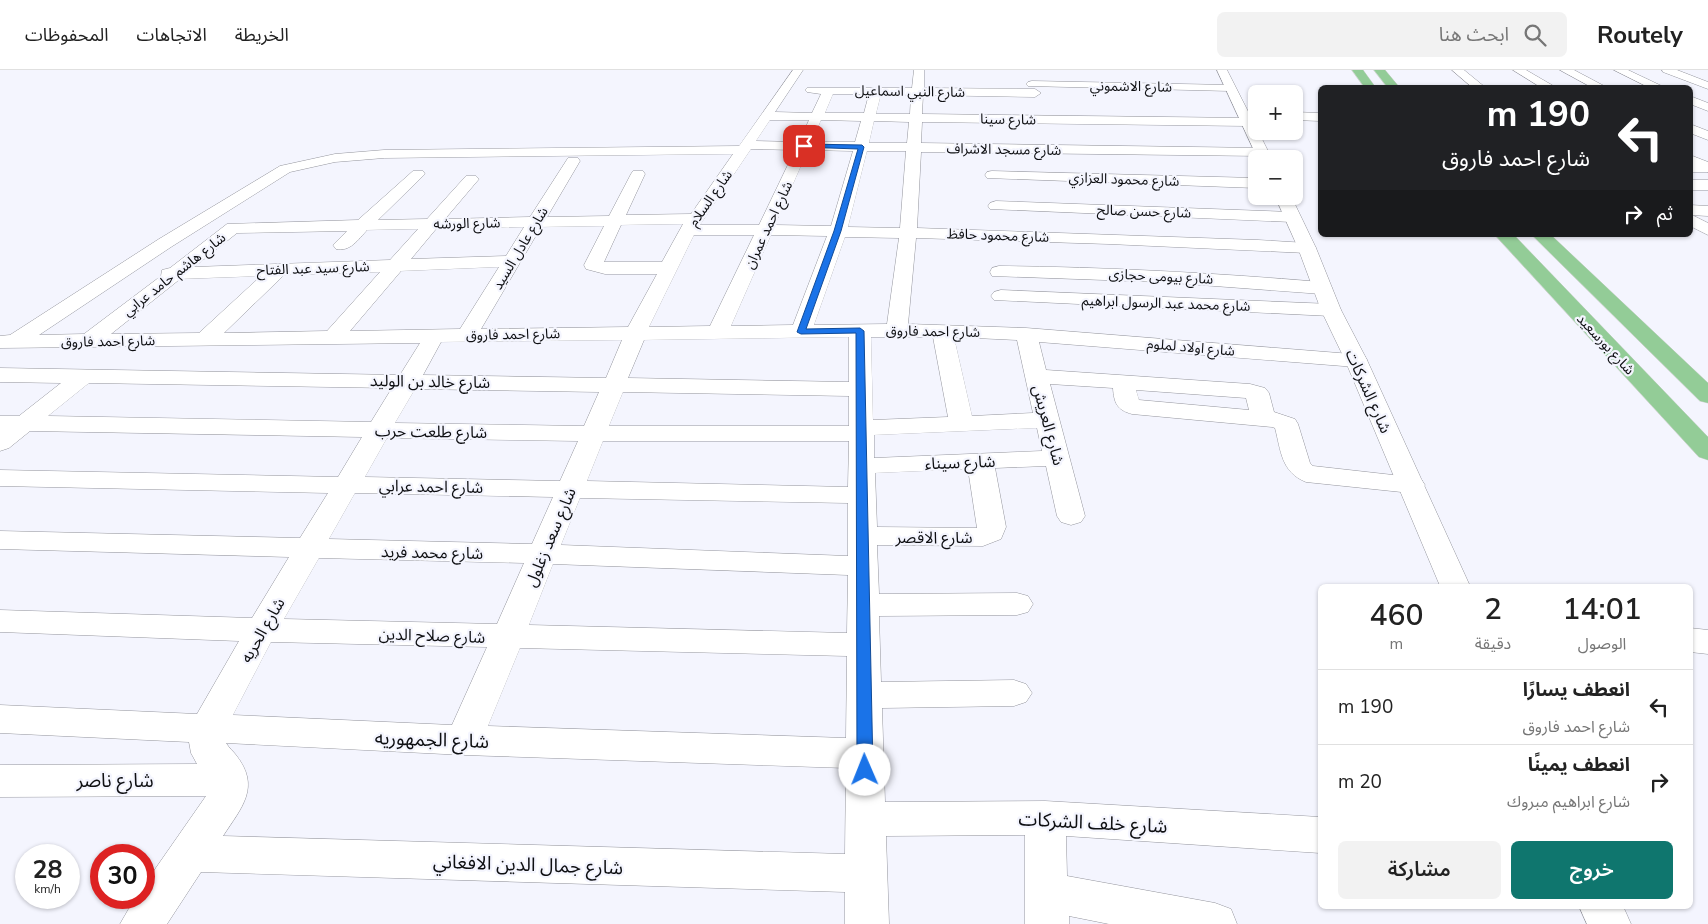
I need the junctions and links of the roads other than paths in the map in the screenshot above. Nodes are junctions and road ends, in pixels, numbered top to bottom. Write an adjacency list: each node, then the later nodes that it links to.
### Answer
1 (1357, 70): 11 (main road)
2 (1379, 70): 12 (main road)
3 (1457, 70): 13 (street)
4 (1518, 70): 14 (street)
5 (1565, 70): 15 (street)
6 (1618, 70): 16 (street)
7 (1667, 70): 17 (street)
8 (1226, 78): 10 (street, شارع الاشموني); 27 (street)
9 (792, 80): 18 (street, شارع النبي اسماعيل); 20 (street); 28 (street, شارع السلام)
10 (1030, 85): 20 (street, شارع النبي اسماعيل); 26 (street); 34 (street)
11 (1369, 85)
12 (1392, 85)
13 (1477, 85)
14 (1546, 85)
15 (1597, 85)
16 (1653, 85)
17 (1708, 86)
18 (828, 90): 19 (street, شارع النبي اسماعيل); 29 (street, شارع احمد عمران)
19 (876, 91): 20 (street, شارع النبي اسماعيل); 32 (street)
20 (920, 92): 25 (street, شارع سينا); 32 (street, شارع سينا); 43 (street)
21 (1693, 94): 22 (street)
22 (1708, 94)
23 (1693, 101): 24 (street)
24 (1708, 107)
25 (987, 112): 34 (street, شارع سينا); 44 (street)
26 (1097, 113): 34 (street, شارع سينا); 35 (street, شارع سينا)
27 (1248, 113)
28 (767, 116): 29 (street, شارع سينا); 42 (street, شارع السلام)
29 (817, 116): 32 (street, شارع سينا); 40 (street, شارع احمد عمران)
30 (1248, 116): 35 (street, شارع سينا)
31 (1303, 116): 33 (street)
32 (870, 117): 41 (street)
33 (1318, 117)
34 (1045, 119)
35 (1132, 120): 37 (street)
36 (1693, 130): 39 (street)
37 (1140, 132)
38 (1693, 137): 39 (street)
39 (1708, 137)
40 (804, 146): 41 (street, شارع مسجد الاشراف); 42 (street, شارع مسجد الاشراف); 80 (street, شارع احمد عمران)
41 (862, 147): 43 (street, شارع مسجد الاشراف); 82 (street)
42 (745, 148): 77 (street, شارع السلام); 102 (street, شارع مسجد الاشراف)
43 (915, 148): 44 (street, شارع مسجد الاشراف); 84 (street)
44 (990, 149): 45 (street, شارع مسجد الاشراف); 57 (street)
45 (1061, 150): 46 (street, شارع مسجد الاشراف); 58 (street)
46 (1114, 150): 47 (street, شارع مسجد الاشراف); 61 (street)
47 (1146, 151): 48 (street, شارع مسجد الاشراف); 62 (street)
48 (1248, 155)
49 (1693, 160): 53 (street)
50 (573, 161): 75 (street, شارع عادل السيد)
51 (1192, 167): 54 (street)
52 (1693, 168): 53 (street)
53 (1708, 168)
54 (1248, 170)
55 (418, 174): 78 (street)
56 (638, 174): 73 (street)
57 (992, 175): 58 (street, شارع محمود العزازي); 68 (street)
58 (1070, 177): 61 (street, شارع محمود العزازي)
59 (471, 178): 76 (street)
60 (1693, 178): 65 (street)
61 (1128, 179): 62 (street, شارع محمود العزازي)
62 (1162, 180): 63 (street, شارع محمود العزازي)
63 (1248, 183)
64 (1693, 185): 65 (street)
65 (1707, 185)
66 (1063, 204): 68 (street, شارع حسن صالح); 70 (street, شارع حسن صالح); 83 (street)
67 (1287, 205): 72 (street, شارع الشركات)
68 (996, 206): 85 (street)
69 (1693, 210): 71 (street)
70 (1133, 211): 72 (street, شارع حسن صالح); 89 (street)
71 (1708, 212)
72 (1292, 217): 92 (street, شارع الشركات)
73 (614, 220): 75 (street, شارع الورشه); 77 (street, شارع الورشه); 95 (street)
74 (1693, 221): 81 (street)
75 (536, 222): 76 (street, شارع الورشه); 93 (street, شارع عادل السيد)
76 (432, 224): 78 (street, شارع الورشه); 94 (street)
77 (692, 224): 80 (street, شارع محمود حافظ); 95 (street, شارع السلام)
78 (363, 225): 79 (street, شارع الورشه); 91 (street)
79 (238, 228): 100 (street, شارع هاشم حامد عرابي)
80 (766, 229): 82 (street, شارع محمود حافظ); 110 (street, شارع احمد عمران)
81 (1708, 230)
82 (838, 231): 84 (street, شارع محمود حافظ); 111 (street)
83 (1063, 231): 85 (street, شارع محمود حافظ); 88 (street, شارع محمود حافظ); 99 (street)
84 (908, 233): 85 (street, شارع محمود حافظ); 107 (street)
85 (997, 235): 98 (street)
86 (1506, 237): 129 (main road, شارع بورسعيد)
87 (1543, 237): 128 (main road, شارع بورسعيد)
88 (1124, 239): 89 (street, شارع محمود حافظ); 101 (street)
89 (1144, 240): 90 (street, شارع محمود حافظ)
90 (1200, 242): 92 (street, شارع محمود حافظ); 97 (street)
91 (342, 245)
92 (1307, 248): 103 (street, شارع الشركات)
93 (512, 261): 94 (street, شارع سيد عبد الفتاح); 115 (street, شارع عادل السيد)
94 (396, 265): 96 (street, شارع سيد عبد الفتاح); 116 (street)
95 (669, 268): 113 (street, شارع السلام)
96 (279, 270): 100 (street, شارع سيد عبد الفتاح); 118 (street)
97 (1210, 271): 101 (street, شارع بيومى حجازى); 103 (street, شارع بيومى حجازى); 105 (street)
98 (999, 272): 99 (street, شارع بيومى حجازى); 104 (street)
99 (1062, 272): 101 (street, شارع بيومى حجازى)
100 (174, 274): 102 (street, شارع سيد عبد الفتاح); 120 (street, شارع هاشم حامد عرابي)
101 (1135, 274)
102 (114, 276): 119 (street, شارع مسجد الاشراف)
103 (1318, 279): 106 (street, شارع الشركات)
104 (1001, 296): 105 (street, شارع محمد عبد الرسول ابراهيم); 112 (street)
105 (1222, 305): 106 (street, شارع محمد عبد الرسول ابراهيم)
106 (1331, 310): 121 (street, شارع الشركات)
107 (897, 330): 108 (street, شارع احمد فاروق); 109 (street, شارع احمد فاروق)
108 (860, 331): 111 (street, شارع احمد فاروق); 127 (street)
109 (942, 331): 112 (street, شارع احمد فاروق); 133 (street)
110 (718, 332): 111 (street, شارع احمد فاروق); 113 (street, شارع احمد فاروق)
111 (801, 332)
112 (997, 332): 114 (street, شارع احمد فاروق)
113 (636, 333): 115 (street, شارع احمد فاروق); 126 (street, شارع سعد زغلول)
114 (1026, 334): 121 (street, شارع اولاد لملوم); 124 (street, شارع العريش)
115 (467, 335): 117 (street, شارع احمد فاروق)
116 (333, 336): 117 (street, شارع احمد فاروق); 118 (street, شارع احمد فاروق)
117 (435, 336): 125 (street, شارع الحريه)
118 (205, 339): 120 (street, شارع احمد فاروق)
119 (7, 342): 120 (street, شارع احمد فاروق)
120 (88, 342)
121 (1356, 360): 144 (street, شارع الشركات)
122 (0, 375): 123 (street, شارع خالد بن الوليد)
123 (84, 376): 125 (street, شارع خالد بن الوليد); 132 (street)
124 (1036, 376): 130 (street, شارع العريش); 144 (street)
125 (408, 381): 126 (street, شارع خالد بن الوليد); 134 (street, شارع الحريه)
126 (614, 385): 127 (street, شارع خالد بن الوليد); 136 (street, شارع سعد زغلول)
127 (861, 389): 135 (street)
128 (1708, 398): 129 (main road)
129 (1658, 400): 137 (main road, شارع بورسعيد)
130 (1046, 420): 133 (street, شارع طلعت حرب); 139 (street, شارع العريش)
131 (0, 423): 132 (street, شارع طلعت حرب)
132 (24, 423): 134 (street, شارع طلعت حرب); 138 (street)
133 (962, 424): 135 (street, شارع طلعت حرب)
134 (379, 430): 136 (street, شارع طلعت حرب); 143 (street, شارع الحريه)
135 (861, 431): 136 (street, شارع طلعت حرب); 142 (street)
136 (593, 434): 145 (street, شارع سعد زغلول)
137 (1703, 440)
138 (0, 443)
139 (1058, 458): 140 (street, شارع سيناء); 146 (street, شارع العريش)
140 (980, 461): 142 (street, شارع سيناء); 149 (street, شارع الاقصر)
141 (0, 478): 143 (street, شارع احمد عرابي)
142 (862, 480): 145 (street, شارع احمد عرابي); 149 (street)
143 (347, 485): 145 (street, شارع احمد عرابي); 148 (street, شارع الحريه)
144 (1411, 485): 151 (street, شارع الشركات)
145 (570, 489): 150 (street, شارع سعد زغلول)
146 (1071, 516)
147 (0, 540): 148 (street, شارع محمد فريد)
148 (310, 549): 150 (street, شارع محمد فريد); 155 (street, شارع الحريه)
149 (863, 551): 150 (street, شارع محمد فريد); 153 (street)
150 (542, 554): 156 (street, شارع سعد زغلول)
151 (1454, 584)
152 (1017, 604): 153 (street)
153 (863, 605): 159 (street)
154 (0, 621): 155 (street, شارع صلاح الدين)
155 (262, 630): 156 (street, شارع صلاح الدين); 163 (street, شارع الحريه)
156 (507, 637): 159 (street, شارع صلاح الدين); 164 (street, شارع سعد زغلول)
157 (1693, 640): 158 (street)
158 (1708, 642)
159 (864, 645): 161 (street)
160 (1014, 693): 161 (street)
161 (864, 695): 165 (street)
162 (0, 719): 163 (street, شارع الجمهوريه)
163 (209, 729): 164 (street, شارع الجمهوريه); 166 (street, شارع الحريه)
164 (464, 740): 165 (street, شارع الجمهوريه)
165 (865, 754): 169 (street)
166 (230, 780): 167 (street, شارع ناصر); 171 (street)
167 (0, 781)
168 (1045, 818): 169 (street, شارع خلف الشركات); 170 (street, شارع خلف الشركات); 173 (street)
169 (866, 819): 172 (street)
170 (1318, 835)
171 (189, 853): 172 (street, شارع جمال الدين الافغاني); 175 (street)
172 (866, 874): 176 (street)
173 (1046, 908): 177 (street)
174 (1602, 909): 178 (street)
175 (142, 924)
176 (867, 924)
177 (1216, 924)
178 (1609, 924)

